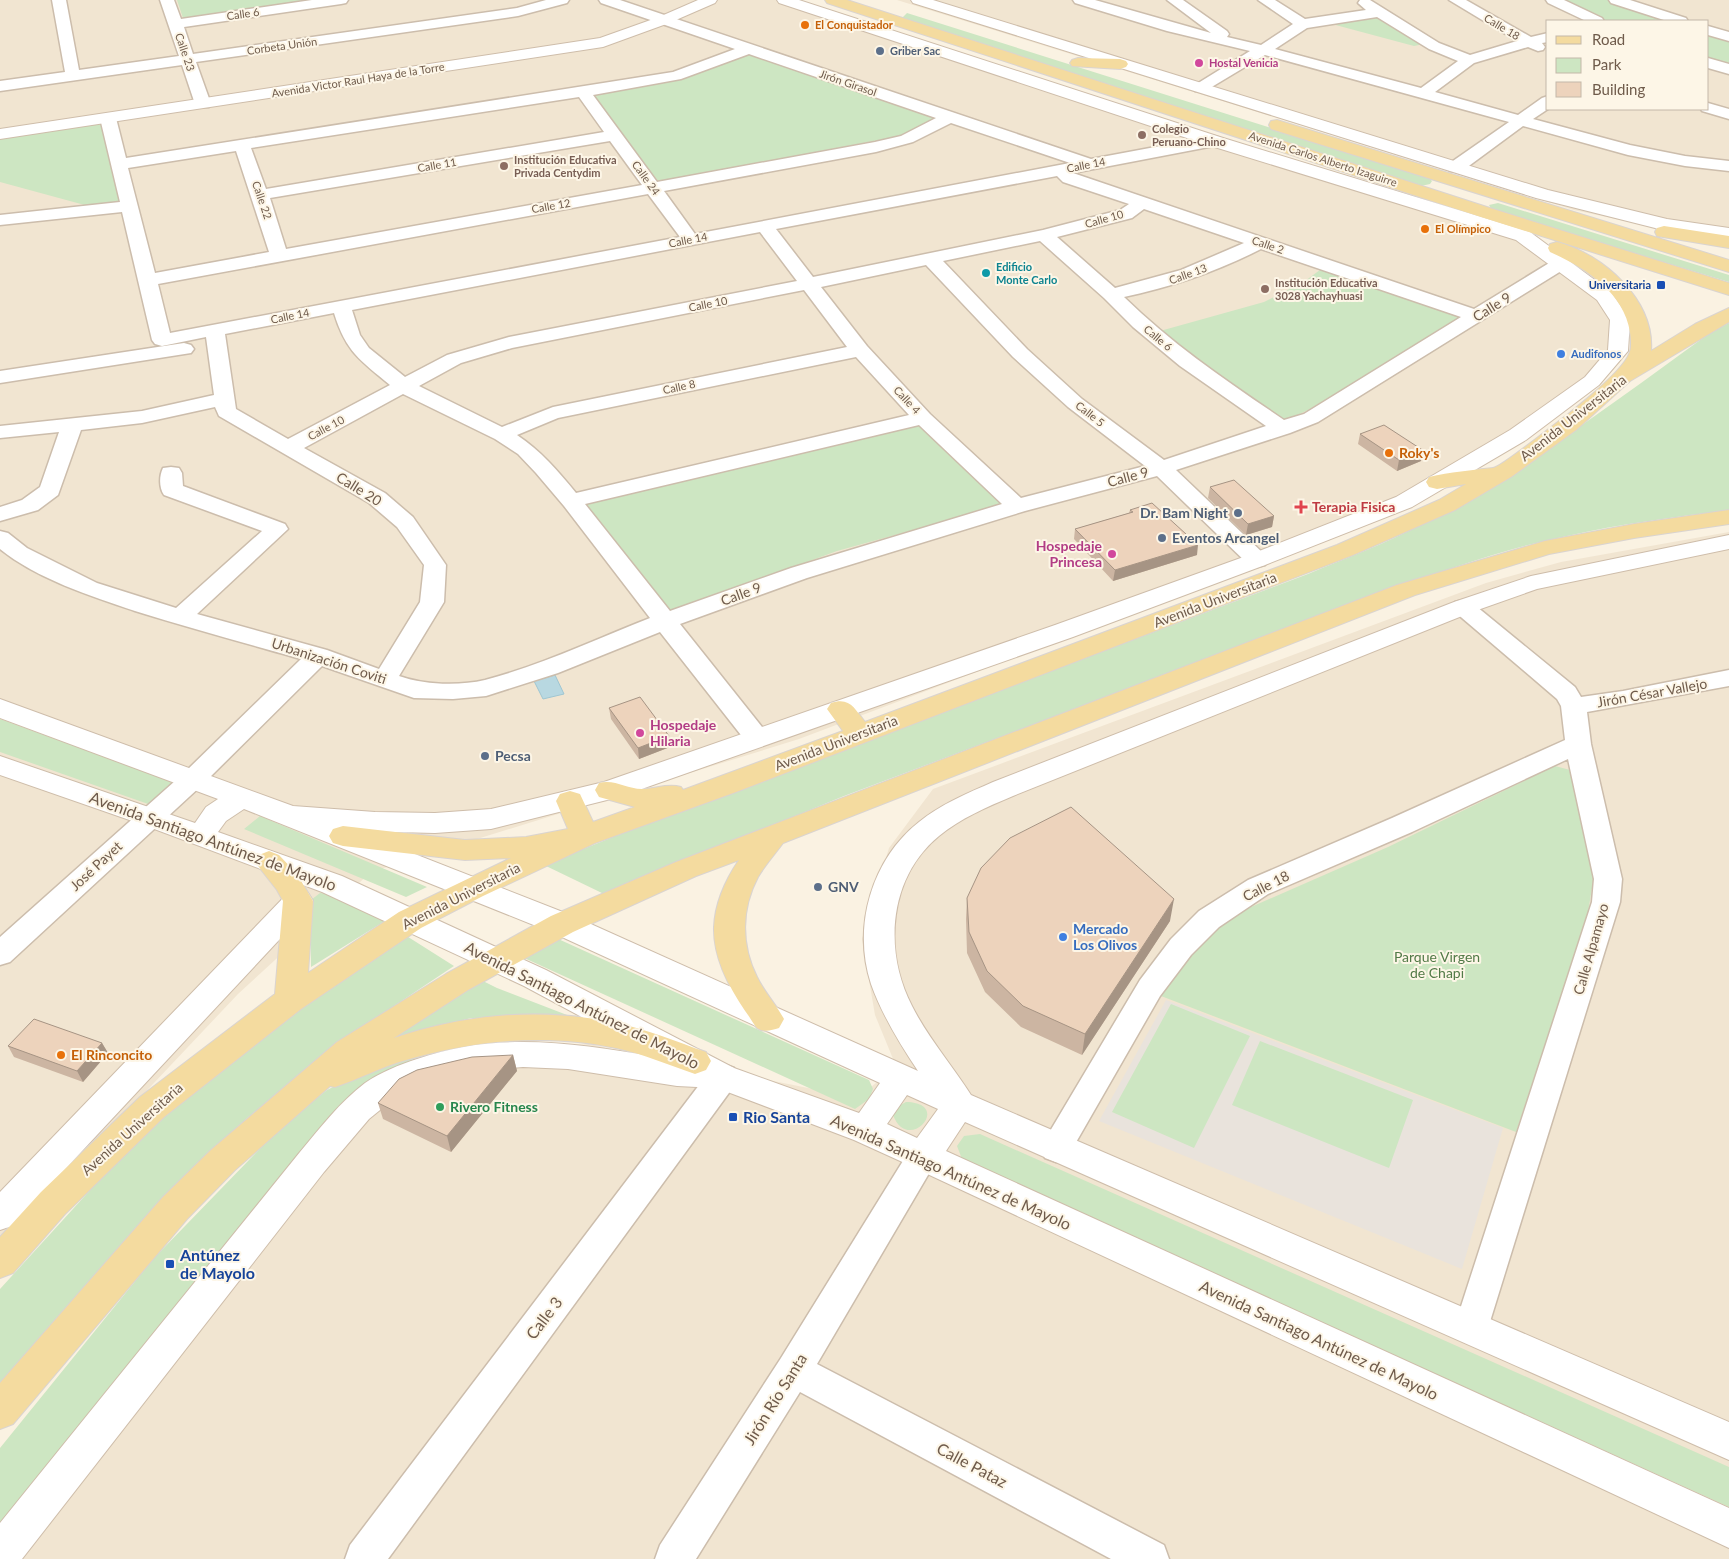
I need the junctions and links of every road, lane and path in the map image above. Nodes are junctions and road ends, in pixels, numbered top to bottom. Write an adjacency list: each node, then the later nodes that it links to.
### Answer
1 (59, 0): 40 (street)
2 (168, 0): 24 (street, Calle 23)
3 (341, 0): 24 (street, Calle 6)
4 (562, 0): 34 (street, Corbeta Unión)
5 (606, 0): 21 (street, Jirón Girasol)
6 (710, 0): 21 (street, Avenida Victor Raul Haya de la Torre)
7 (784, 0): 55 (street, Avenida Carlos Alberto Izaguirre)
8 (832, 0): 18 (main road, Avenida Carlos Alberto Izaguirre)
9 (918, 0): 38 (street, Avenida Carlos Alberto Izaguirre)
10 (1080, 0): 19 (street)
11 (1192, 0): 17 (street)
12 (1265, 0): 25 (street)
13 (1360, 0): 20 (street)
14 (1456, 0): 29 (street, Calle 18)
15 (1552, 0): 22 (street)
16 (1616, 0): 23 (street)
17 (1176, 1): 19 (street); 30 (street)
18 (878, 7): 36 (main road, Avenida Carlos Alberto Izaguirre); 56 (main road, Avenida Carlos Alberto Izaguirre)
19 (1121, 12): 30 (street)
20 (1379, 12): 25 (street); 35 (street)
21 (664, 20): 31 (street, Jirón Girasol); 46 (street, Avenida Victor Raul Haya de la Torre)
22 (1593, 20)
23 (1678, 20)
24 (175, 24): 34 (street, Calle 23)
25 (1303, 24): 32 (street)
26 (1709, 30): 27 (street)
27 (1729, 37)
28 (1546, 38): 29 (street)
29 (1530, 43): 33 (street, Calle 18); 35 (street)
30 (1239, 44): 32 (street)
31 (748, 49): 43 (street); 50 (street, Jirón Girasol)
32 (1263, 50): 42 (street); 44 (street)
33 (1546, 50)
34 (187, 60): 40 (street, Corbeta Unión); 46 (street, Calle 23)
35 (1469, 60): 44 (street)
36 (1078, 63): 38 (main road); 58 (main road, Avenida Carlos Alberto Izaguirre)
37 (1709, 63): 39 (street)
38 (1120, 64): 42 (street, Avenida Carlos Alberto Izaguirre)
39 (1729, 69)
40 (73, 76): 41 (street, Corbeta Unión)
41 (0, 86)
42 (1200, 88): 52 (street, Avenida Carlos Alberto Izaguirre)
43 (583, 92): 54 (street, Calle 24); 57 (street)
44 (1424, 93): 51 (street)
45 (1546, 103): 51 (street)
46 (203, 104): 49 (street, Avenida Victor Raul Haya de la Torre)
47 (1709, 108): 48 (street)
48 (1729, 114)
49 (108, 118): 53 (street, Avenida Victor Raul Haya de la Torre); 59 (street)
50 (950, 118): 60 (street, Jirón Girasol); 64 (street, Calle 12)
51 (1522, 120): 61 (street); 63 (street)
52 (1347, 133): 58 (main road); 63 (street, Avenida Carlos Alberto Izaguirre)
53 (0, 134)
54 (614, 135): 64 (street, Calle 24); 67 (street, Calle 11)
55 (1214, 141): 56 (main road); 60 (street, Calle 14); 76 (street, Avenida Carlos Alberto Izaguirre)
56 (1274, 143): 65 (main road, Avenida Carlos Alberto Izaguirre)
57 (242, 146): 59 (street); 67 (street, Calle 22)
58 (1372, 154): 63 (main road, Avenida Carlos Alberto Izaguirre)
59 (119, 164): 69 (street)
60 (1090, 164): 62 (street, Calle 14)
61 (1729, 166)
62 (1060, 170): 68 (street, Calle 2); 73 (street, Calle 14)
63 (1448, 172): 65 (main road); 66 (main road, Avenida Carlos Alberto Izaguirre); 74 (street, Avenida Carlos Alberto Izaguirre)
64 (653, 188): 78 (street, Calle 24); 82 (street, Calle 12)
65 (1422, 192): 70 (main road, Avenida Carlos Alberto Izaguirre)
66 (1497, 194): 70 (main road); 71 (main road, Avenida Carlos Alberto Izaguirre)
67 (260, 195): 82 (street, Calle 22)
68 (1142, 203): 75 (street, Calle 10); 79 (street, Calle 2)
69 (129, 206): 72 (street); 86 (street)
70 (1482, 211): 76 (main road); 80 (main road, Avenida Carlos Alberto Izaguirre)
71 (1576, 219): 77 (main road); 84 (main road, Avenida Carlos Alberto Izaguirre)
72 (0, 220)
73 (764, 226): 78 (street, Calle 14); 87 (street)
74 (1729, 234): 77 (main road)
75 (1044, 236): 83 (street, Calle 10); 89 (street, Calle 6)
76 (1523, 236): 80 (main road); 85 (street, Avenida Carlos Alberto Izaguirre); 96 (main road)
77 (1703, 238): 81 (main road)
78 (691, 240): 90 (street, Calle 14)
79 (1260, 242): 89 (street, Calle 13); 92 (street, Calle 2)
80 (1580, 242): 88 (main road, Avenida Carlos Alberto Izaguirre)
81 (1729, 242)
82 (279, 254): 86 (street, Calle 12)
83 (930, 259): 87 (street, Calle 10); 106 (street, Calle 5)
84 (1729, 266)
85 (1565, 268): 92 (street, Calle 9); 97 (street, Avenida Universitaria)
86 (147, 280): 93 (street, Calle 14)
87 (808, 284): 94 (street, Calle 4); 98 (street, Calle 10)
88 (1729, 289)
89 (1111, 294): 102 (street, Calle 6)
90 (341, 306): 93 (street, Calle 14); 98 (street)
91 (1729, 314): 96 (main road, Avenida Universitaria)
92 (1477, 316): 102 (street, Calle 9)
93 (216, 337): 95 (street); 99 (street, Calle 20)
94 (860, 350): 100 (street, Calle 4); 104 (street, Calle 8)
95 (0, 377)
96 (1623, 377): 97 (main road); 107 (main road, Avenida Universitaria)
97 (1592, 381): 109 (street, Avenida Universitaria)
98 (404, 386): 104 (street); 105 (street, Calle 10)
99 (224, 398): 101 (street); 105 (street, Calle 20)
100 (923, 418): 110 (street); 111 (street, Calle 4)
101 (72, 424): 103 (street); 112 (street)
102 (1283, 429): 106 (street, Calle 9)
103 (0, 432)
104 (502, 435): 110 (street)
105 (289, 447): 121 (street, Calle 20)
106 (1161, 468): 111 (street, Calle 9); 116 (street, Calle 5)
107 (1503, 472): 109 (main road); 126 (main road, Avenida Universitaria)
108 (171, 473): 118 (street)
109 (1437, 482): 116 (street, Avenida Universitaria)
110 (572, 501): 119 (street)
111 (1017, 506): 119 (street, Calle 9)
112 (0, 514)
113 (1729, 517): 137 (main road)
114 (0, 538): 118 (street, Urbanización Coviti)
115 (1729, 542): 117 (street)
116 (1257, 560): 125 (street, Avenida Universitaria)
117 (1463, 607): 123 (street); 153 (street)
118 (180, 617): 120 (street, Urbanización Coviti)
119 (665, 621): 121 (street, Urbanización Coviti); 127 (street)
120 (318, 656): 121 (street, Urbanización Coviti); 130 (street, José Payet)
121 (385, 678)
122 (1729, 678): 123 (street, Jirón César Vallejo)
123 (1574, 706): 128 (street, Calle Alpamayo)
124 (0, 708): 130 (street)
125 (840, 709): 126 (main road); 127 (street, Avenida Universitaria)
126 (860, 734): 131 (main road, Avenida Universitaria)
127 (757, 738): 132 (street, Avenida Universitaria)
128 (1578, 744): 155 (street, Calle 18); 159 (street, Calle Alpamayo)
129 (0, 765): 136 (street, Avenida Santiago Antúnez de Mayolo)
130 (193, 779): 133 (street); 136 (street, José Payet)
131 (726, 785): 132 (main road); 140 (main road, Avenida Universitaria)
132 (609, 790): 134 (street, Avenida Universitaria)
133 (242, 797): 135 (street); 138 (street)
134 (570, 801): 135 (street, Avenida Universitaria); 140 (main road)
135 (290, 816): 139 (street)
136 (151, 817): 138 (street, Avenida Santiago Antúnez de Mayolo); 146 (street, José Payet)
137 (773, 835): 145 (main road); 149 (main road)
138 (201, 836): 141 (street, Avenida Santiago Antúnez de Mayolo)
139 (343, 836): 140 (main road); 142 (street)
140 (585, 836): 142 (main road, Avenida Universitaria)
141 (269, 862): 143 (main road); 144 (street, Avenida Santiago Antúnez de Mayolo)
142 (473, 888): 144 (main road, Avenida Universitaria); 145 (street)
143 (298, 901): 148 (main road); 157 (street)
144 (410, 920): 147 (street, Avenida Santiago Antúnez de Mayolo); 148 (main road, Avenida Universitaria)
145 (562, 924): 147 (main road); 149 (street)
146 (0, 954)
147 (496, 960): 150 (street, Avenida Santiago Antúnez de Mayolo); 152 (main road)
148 (290, 1000): 158 (main road, Avenida Universitaria)
149 (768, 1019): 151 (street)
150 (709, 1069): 152 (main road); 154 (street, Avenida Santiago Antúnez de Mayolo); 164 (street); 165 (street, Calle 3)
151 (902, 1078): 153 (street); 154 (street)
152 (302, 1090): 161 (main road)
153 (959, 1102): 155 (street); 156 (street)
154 (866, 1130): 156 (street, Avenida Santiago Antúnez de Mayolo)
155 (1056, 1148): 159 (street)
156 (922, 1158): 160 (street, Jirón Río Santa); 163 (street, Avenida Santiago Antúnez de Mayolo)
157 (0, 1215)
158 (0, 1262)
159 (1472, 1328): 162 (street)
160 (794, 1370): 166 (street, Jirón Río Santa); 167 (street, Calle Pataz)
161 (0, 1411)
162 (1729, 1442)
163 (1729, 1528)
164 (0, 1555)
165 (364, 1559)
166 (674, 1559)
167 (1150, 1559)

